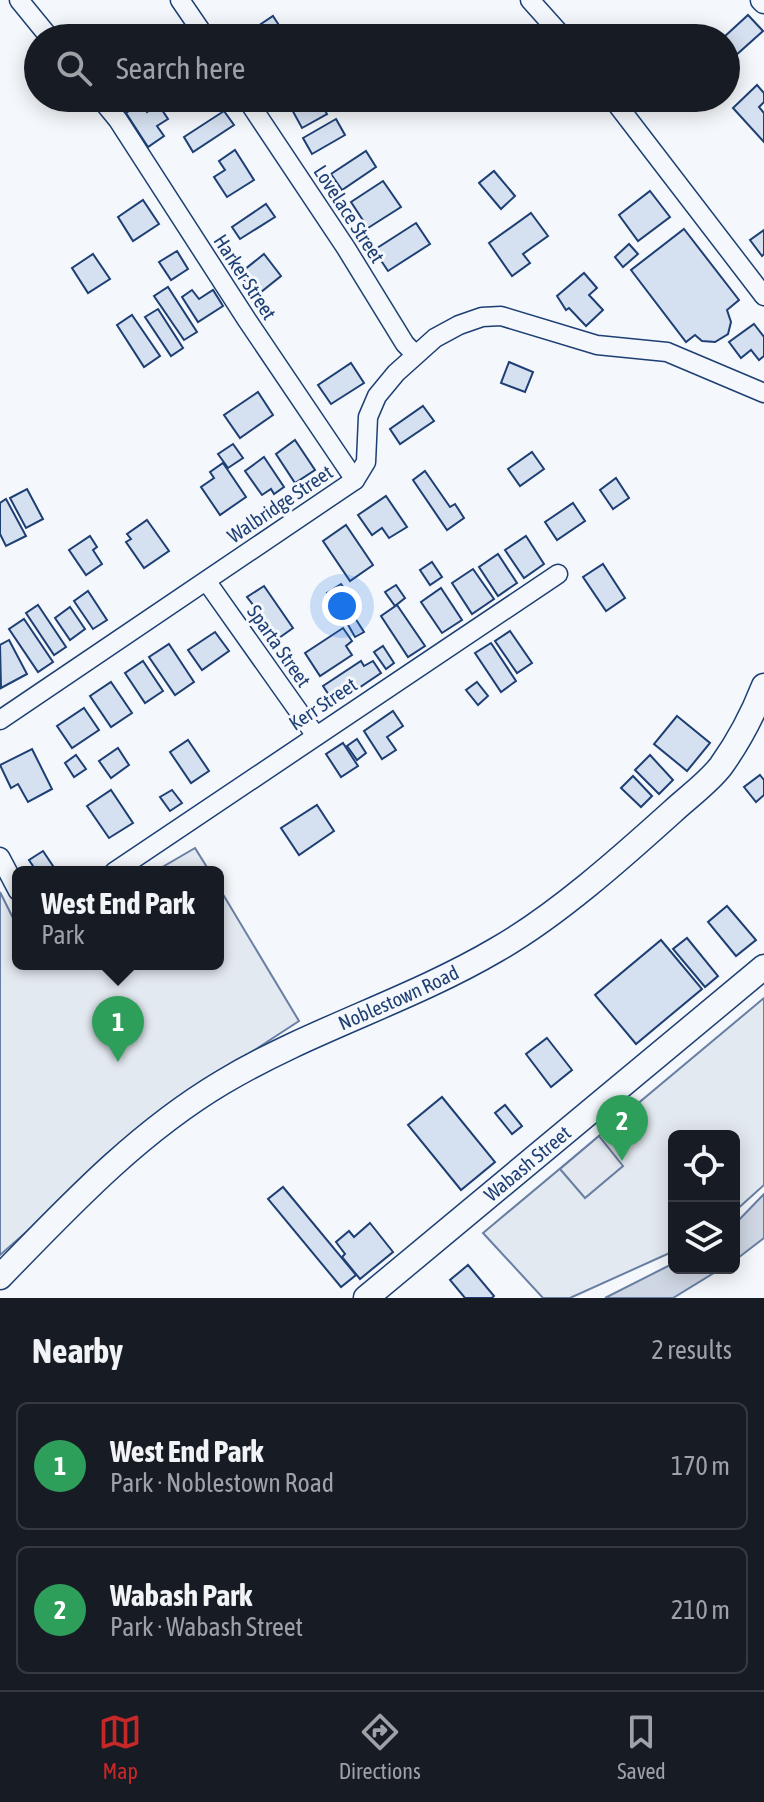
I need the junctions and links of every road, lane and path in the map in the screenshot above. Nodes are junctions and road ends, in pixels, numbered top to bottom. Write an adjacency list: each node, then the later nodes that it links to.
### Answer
1 (19, 0): 4 (street)
2 (180, 0): 5 (street)
3 (530, 0): 6 (street)
4 (39, 24)
5 (196, 24)
6 (551, 24)
7 (111, 112): 13 (street, Harker Street)
8 (255, 112): 11 (street, Lovelace Street)
9 (623, 112): 10 (street)
10 (764, 296)
11 (415, 354): 12 (street, Walbridge Street); 13 (street, Walbridge Street)
12 (764, 393)
13 (355, 480): 15 (street, Walbridge Street)
14 (558, 574): 18 (street, Kerr Street)
15 (207, 582): 17 (street, Walbridge Street); 18 (street, Sparta Street)
16 (764, 686): 23 (main road, Noblestown Road)
17 (0, 720)
18 (316, 736): 20 (street, Kerr Street)
19 (0, 857): 21 (street)
20 (123, 866)
21 (12, 880)
22 (764, 967): 24 (main road, Wabash Street)
23 (0, 1277)
24 (366, 1298)

